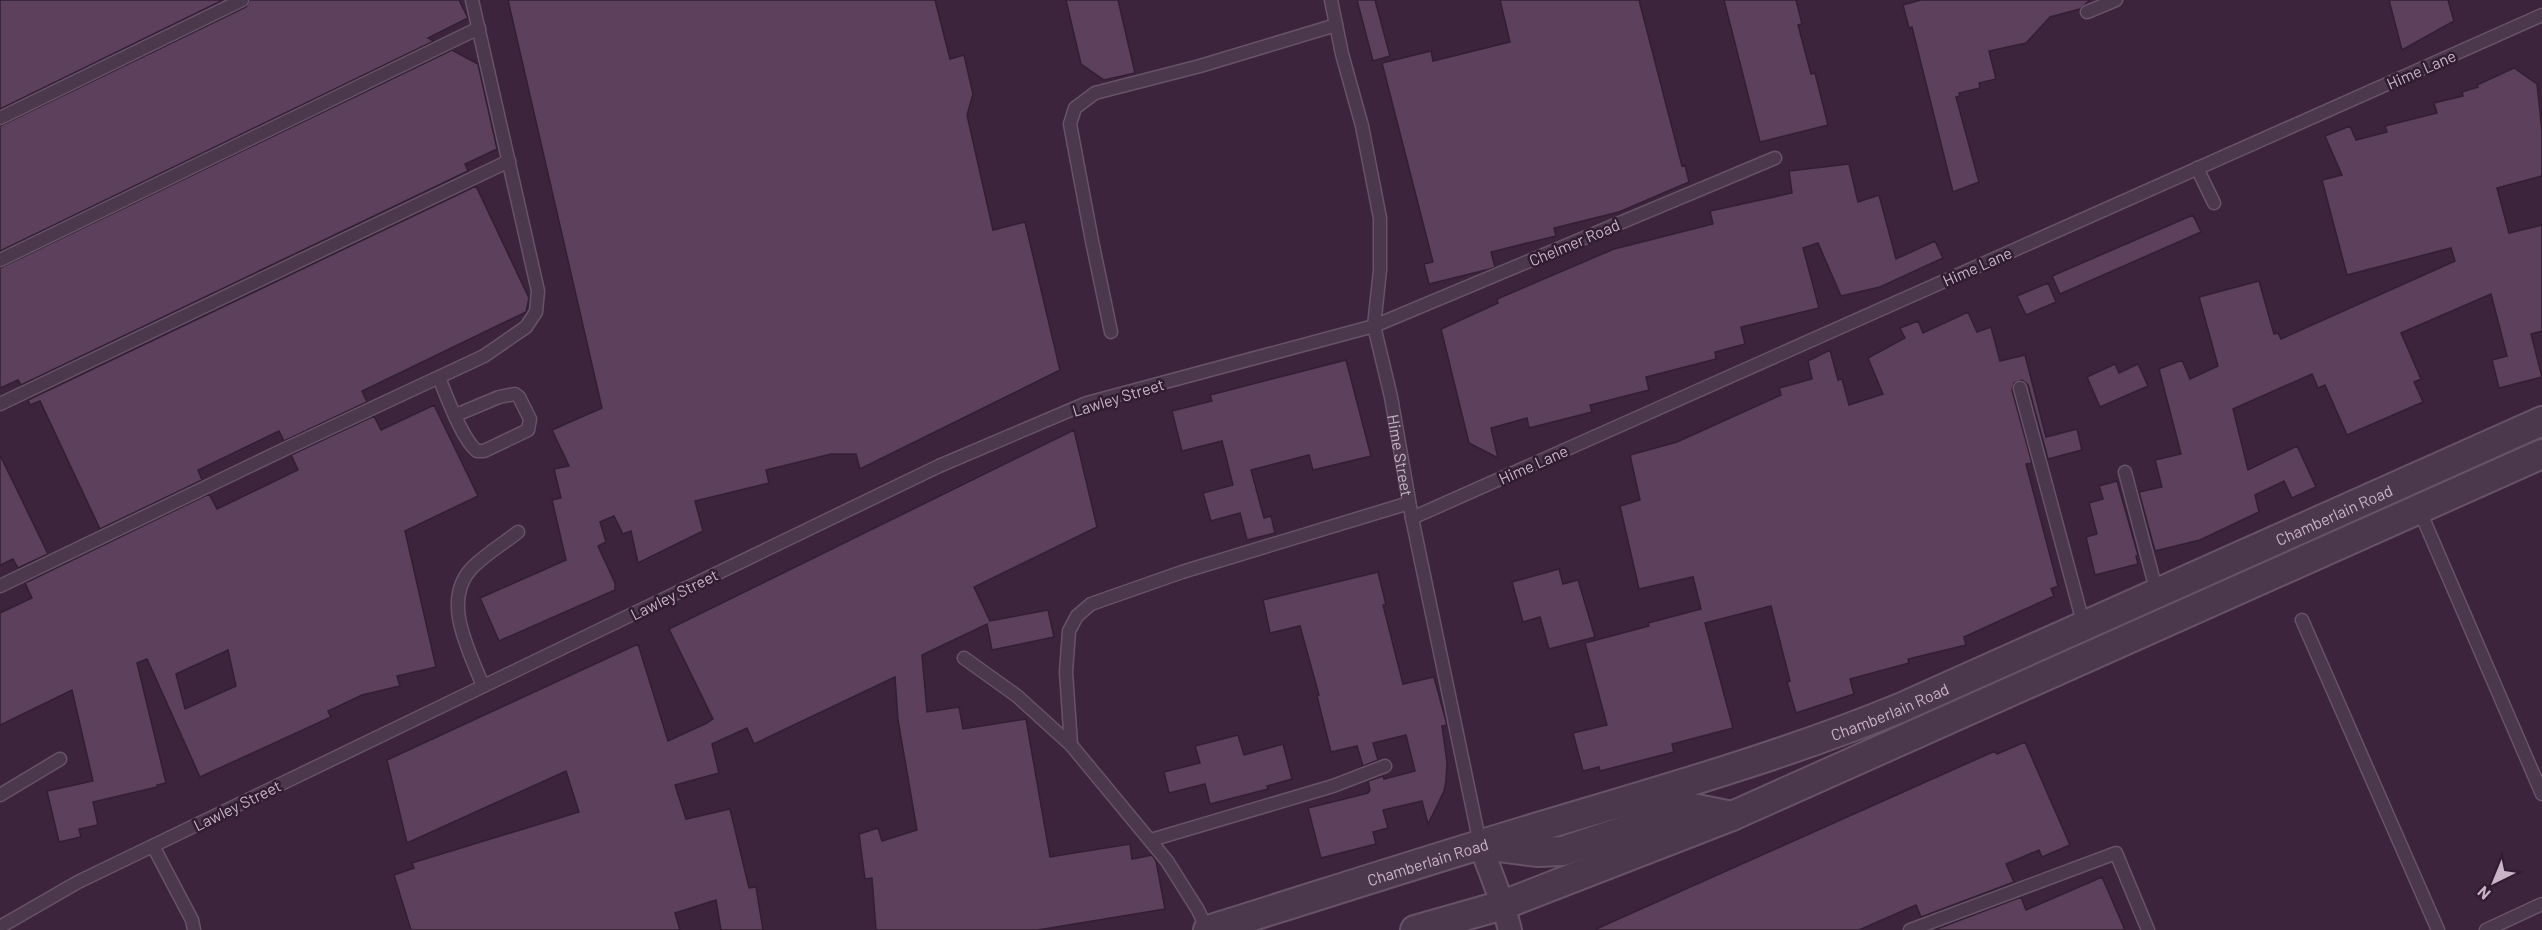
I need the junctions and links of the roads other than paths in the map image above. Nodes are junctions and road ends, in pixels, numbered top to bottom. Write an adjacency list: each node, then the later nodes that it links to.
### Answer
1 (242, 0): 9 (lane)
2 (472, 0): 8 (lane)
3 (1331, 0): 7 (lane, Hime Street)
4 (2116, 0): 5 (lane)
5 (2087, 12)
6 (2542, 15): 12 (lane, Hime Lane)
7 (1336, 25): 15 (lane, Hime Street); 16 (lane)
8 (479, 28): 11 (lane); 14 (lane)
9 (0, 118)
10 (1775, 158): 15 (lane, Chelmer Road)
11 (509, 161): 17 (lane); 19 (lane)
12 (2197, 168): 13 (lane); 26 (lane, Hime Lane)
13 (2214, 203)
14 (0, 260)
15 (1374, 326): 24 (lane, Hime Street); 33 (lane, Lawley Street)
16 (1112, 332)
17 (439, 378): 20 (lane); 28 (lane)
18 (2020, 388): 31 (lane)
19 (0, 404)
20 (456, 416): 20 (lane)
21 (2542, 421): 29 (street, Chamberlain Road)
22 (2542, 454): 25 (street, Chamberlain Road)
23 (2125, 472): 29 (lane)
24 (1409, 502): 26 (lane, Hime Street); 34 (lane)
25 (2420, 509): 38 (lane); 40 (street, Chamberlain Road)
26 (1412, 518): 43 (lane, Hime Street)
27 (518, 532): 33 (lane)
28 (0, 586)
29 (2157, 593): 31 (street, Chamberlain Road)
30 (2302, 620): 53 (lane)
31 (2084, 626): 36 (street, Chamberlain Road)
32 (963, 658): 34 (lane)
33 (483, 686): 44 (lane, Lawley Street)
34 (1071, 745): 42 (lane)
35 (60, 759): 39 (lane)
36 (1763, 760): 40 (street); 43 (street, Chamberlain Road)
37 (1385, 766): 42 (lane)
38 (2542, 794)
39 (0, 795)
40 (1779, 795): 41 (street, Chamberlain Road)
41 (1732, 816): 43 (street); 46 (street, Chamberlain Road)
42 (1151, 840): 49 (lane)
43 (1480, 844): 46 (street, Hime Street); 49 (street, Chamberlain Road)
44 (153, 846): 47 (lane, Lawley Street); 48 (lane)
45 (2542, 904): 54 (lane)
46 (1507, 917): 50 (street, Chamberlain Road)
47 (0, 927)
48 (194, 930)
49 (1208, 930)
50 (1415, 930)
51 (1910, 930): 52 (lane)
52 (2148, 930)
53 (2438, 930)
54 (2486, 930)

